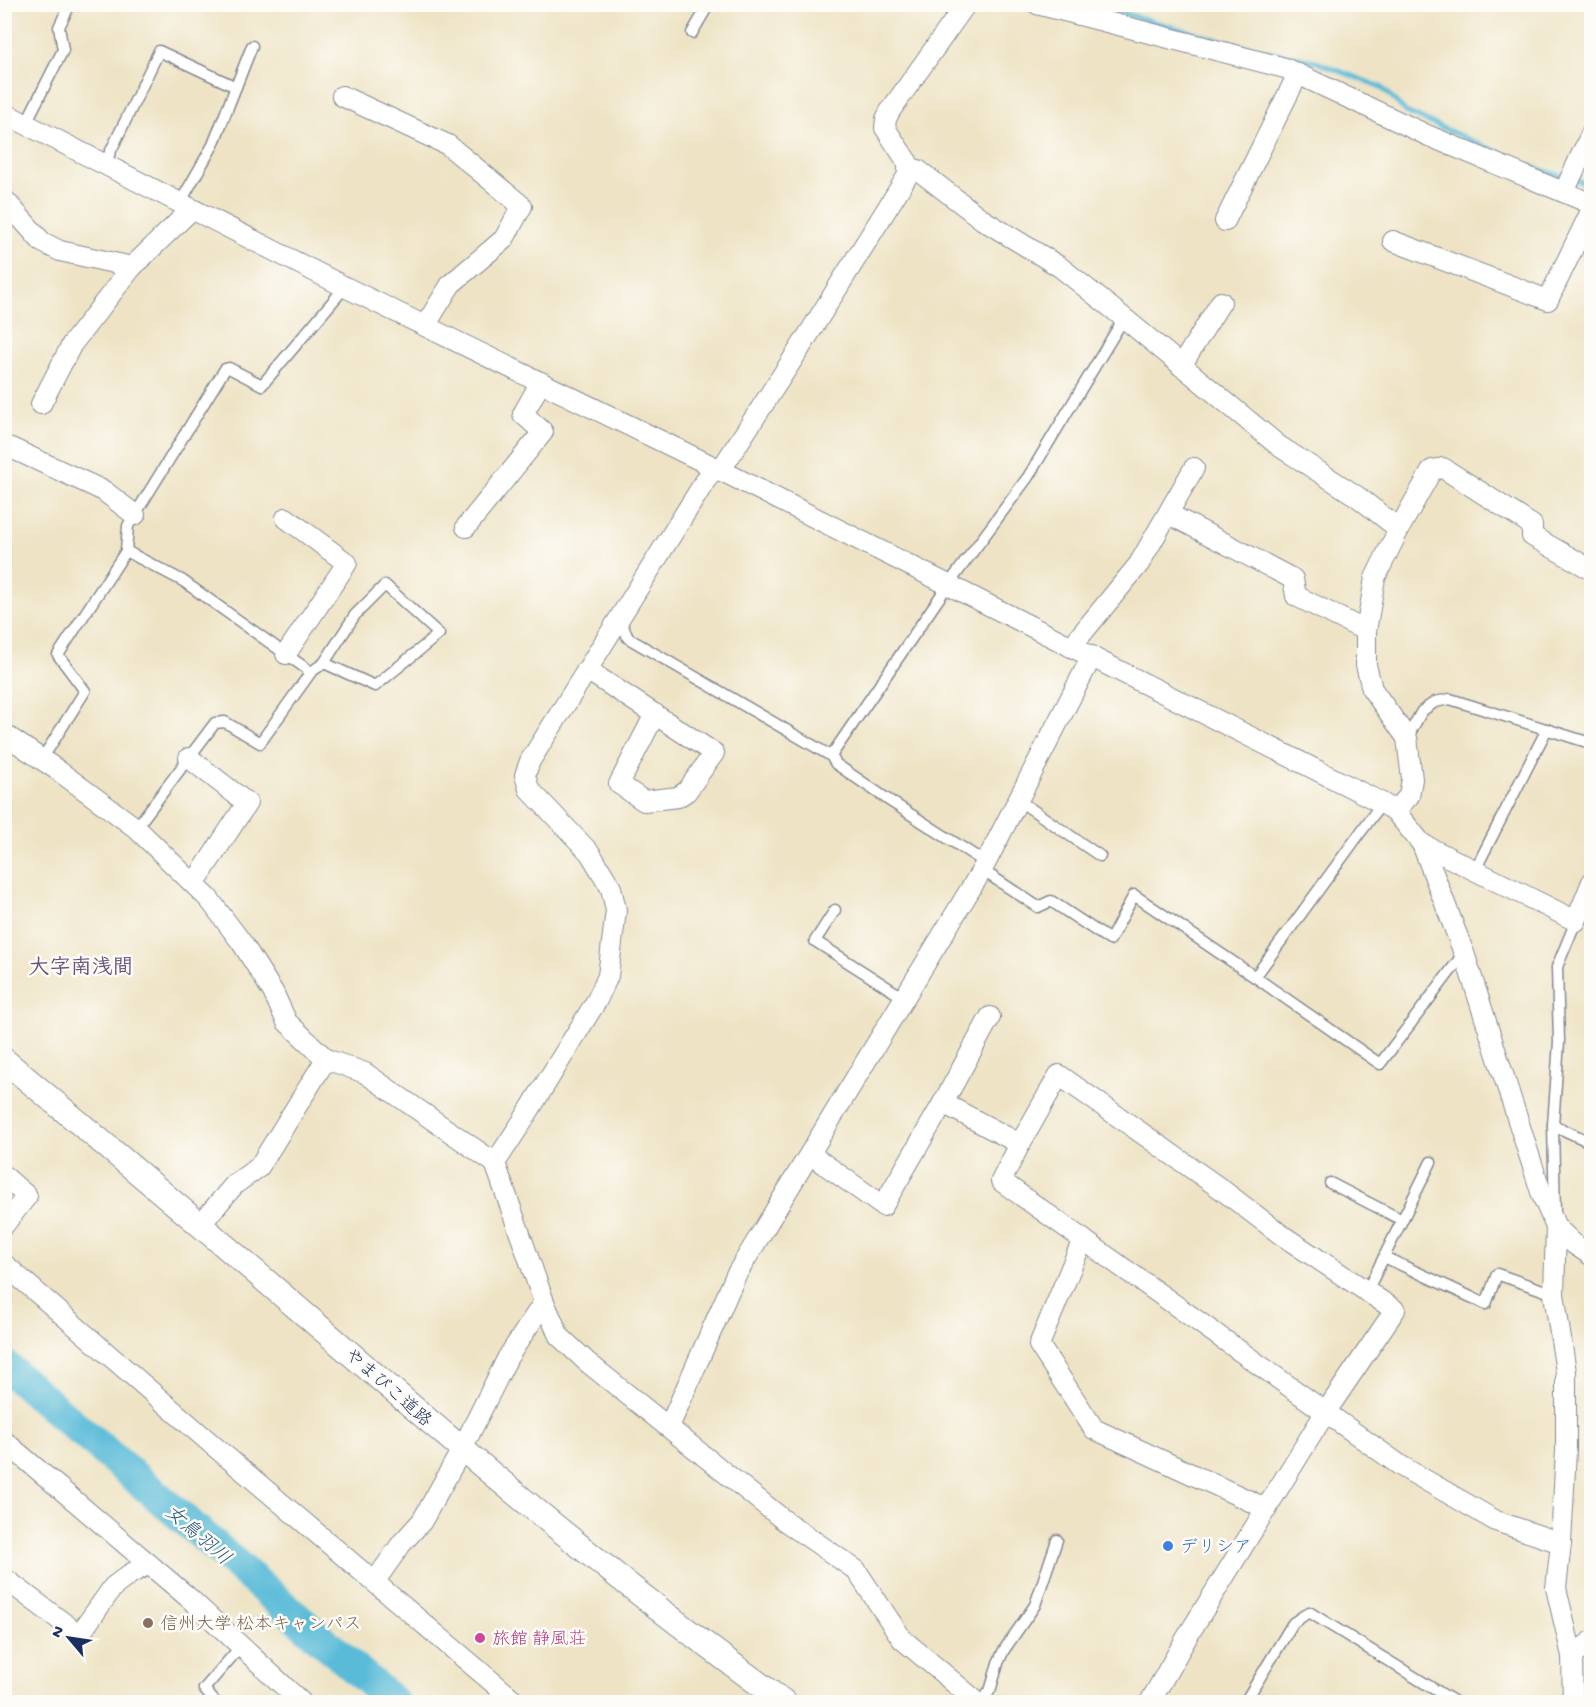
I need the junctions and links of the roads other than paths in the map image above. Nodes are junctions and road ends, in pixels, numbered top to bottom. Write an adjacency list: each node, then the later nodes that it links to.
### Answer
1 (70, 4): 11 (lane)
2 (709, 4): 5 (lane)
3 (966, 4): 14 (street)
4 (1037, 4): 7 (street)
5 (692, 33)
6 (252, 46): 8 (lane)
7 (1298, 74): 15 (street); 20 (street)
8 (236, 87): 13 (lane); 18 (lane)
9 (342, 96): 26 (street)
10 (4, 113): 11 (street)
11 (26, 123): 13 (street)
12 (1592, 132): 15 (street)
13 (105, 163): 18 (street)
14 (909, 168): 25 (street); 32 (street)
15 (1564, 192): 17 (street)
16 (4, 199): 22 (street)
17 (1592, 204)
18 (186, 206): 22 (street); 23 (street)
19 (1592, 209): 21 (street)
20 (1225, 221)
21 (1393, 241)
22 (132, 267): 29 (street)
23 (345, 287): 26 (street); 34 (lane)
24 (1221, 302): 27 (street)
25 (1124, 318): 27 (street); 40 (lane)
26 (425, 326): 28 (street)
27 (1181, 366): 37 (street)
28 (541, 382): 32 (street); 36 (street)
29 (41, 404)
30 (4, 450): 34 (street)
31 (1194, 468): 33 (street)
32 (717, 469): 40 (street); 41 (street)
33 (1168, 514): 42 (street); 43 (street)
34 (135, 515): 38 (lane)
35 (286, 518): 44 (street)
36 (466, 527)
37 (1399, 529): 39 (street); 42 (street)
38 (126, 551): 44 (lane); 56 (lane)
39 (1592, 570)
40 (948, 585): 43 (street); 54 (lane)
41 (619, 617): 47 (street); 54 (lane)
42 (1366, 631): 52 (street)
43 (1071, 647): 45 (street)
44 (286, 654): 48 (lane)
45 (1092, 657): 57 (street); 58 (street)
46 (324, 663): 46 (lane); 48 (lane)
47 (587, 669): 49 (street); 80 (street)
48 (311, 672): 55 (lane)
49 (655, 714): 49 (street)
50 (1546, 729): 52 (lane); 53 (lane); 63 (lane)
51 (4, 734): 56 (street)
52 (1407, 738): 58 (street)
53 (1592, 742)
54 (831, 756): 62 (lane)
55 (189, 758): 59 (lane); 65 (street)
56 (42, 759): 59 (street)
57 (1018, 800): 61 (lane); 62 (street)
58 (1388, 807): 60 (street); 69 (lane)
59 (136, 828): 65 (street)
60 (1422, 844): 63 (street); 68 (street)
61 (1100, 856)
62 (984, 866): 69 (lane); 70 (street)
63 (1475, 870): 67 (street)
64 (1592, 882): 67 (street)
65 (194, 884): 72 (street)
66 (835, 910): 70 (lane)
67 (1576, 921): 75 (lane)
68 (1464, 953): 69 (lane); 86 (street)
69 (1255, 977)
70 (904, 998): 78 (street)
71 (990, 1017): 74 (street)
72 (326, 1059): 80 (street); 85 (street)
73 (4, 1060): 85 (street, やまびこ道路)
74 (943, 1103): 77 (street); 78 (street)
75 (1553, 1125): 76 (lane); 86 (lane)
76 (1592, 1143)
77 (1020, 1144): 87 (street); 91 (street)
78 (810, 1154): 95 (street)
79 (1431, 1162): 83 (lane)
80 (495, 1163): 93 (street)
81 (4, 1176): 84 (street)
82 (1330, 1183): 83 (lane)
83 (1402, 1220): 89 (lane)
84 (4, 1225)
85 (200, 1225): 97 (street, やまびこ道路)
86 (1556, 1227): 88 (street); 92 (street)
87 (1083, 1239): 94 (street); 98 (street)
88 (1592, 1256)
89 (1384, 1257): 91 (lane); 92 (lane)
90 (4, 1264): 103 (street)
91 (1367, 1291): 94 (street)
92 (1554, 1294): 100 (street)
93 (544, 1302): 95 (street); 97 (street)
94 (1325, 1413): 98 (street); 100 (street)
95 (669, 1427): 111 (street)
96 (4, 1441): 101 (street)
97 (462, 1449): 103 (street); 110 (street, やまびこ道路)
98 (1267, 1509): 113 (street)
99 (1057, 1540): 112 (lane)
100 (1561, 1543): 106 (street)
101 (149, 1564): 102 (street); 105 (street)
102 (4, 1578)
103 (375, 1581): 109 (street)
104 (1592, 1641): 106 (street)
105 (241, 1646): 107 (lane); 108 (street)
106 (1572, 1656): 116 (street)
107 (215, 1702)
108 (301, 1702)
109 (516, 1702)
110 (784, 1702)
111 (977, 1702)
112 (983, 1702)
113 (1150, 1702)
114 (1245, 1702): 115 (lane)
115 (1455, 1702)
116 (1573, 1702)

